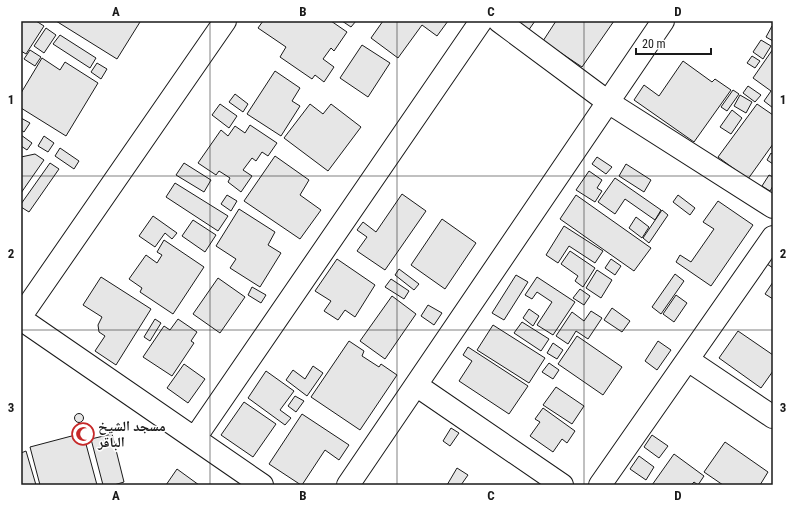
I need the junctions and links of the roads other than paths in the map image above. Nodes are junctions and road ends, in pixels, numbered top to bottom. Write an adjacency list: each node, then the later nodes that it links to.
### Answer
1 (225, 21): 8 (street)
2 (481, 21): 12 (street)
3 (499, 21): 5 (street)
4 (663, 21): 5 (street)
5 (608, 102): 6 (street); 10 (street)
6 (773, 206)
7 (773, 237): 9 (street)
8 (21, 317): 12 (street)
9 (688, 360): 11 (street); 16 (street)
10 (416, 385): 14 (street); 15 (street)
11 (773, 417)
12 (195, 438): 13 (street)
13 (260, 484)
14 (348, 485)
15 (562, 485)
16 (600, 485)

